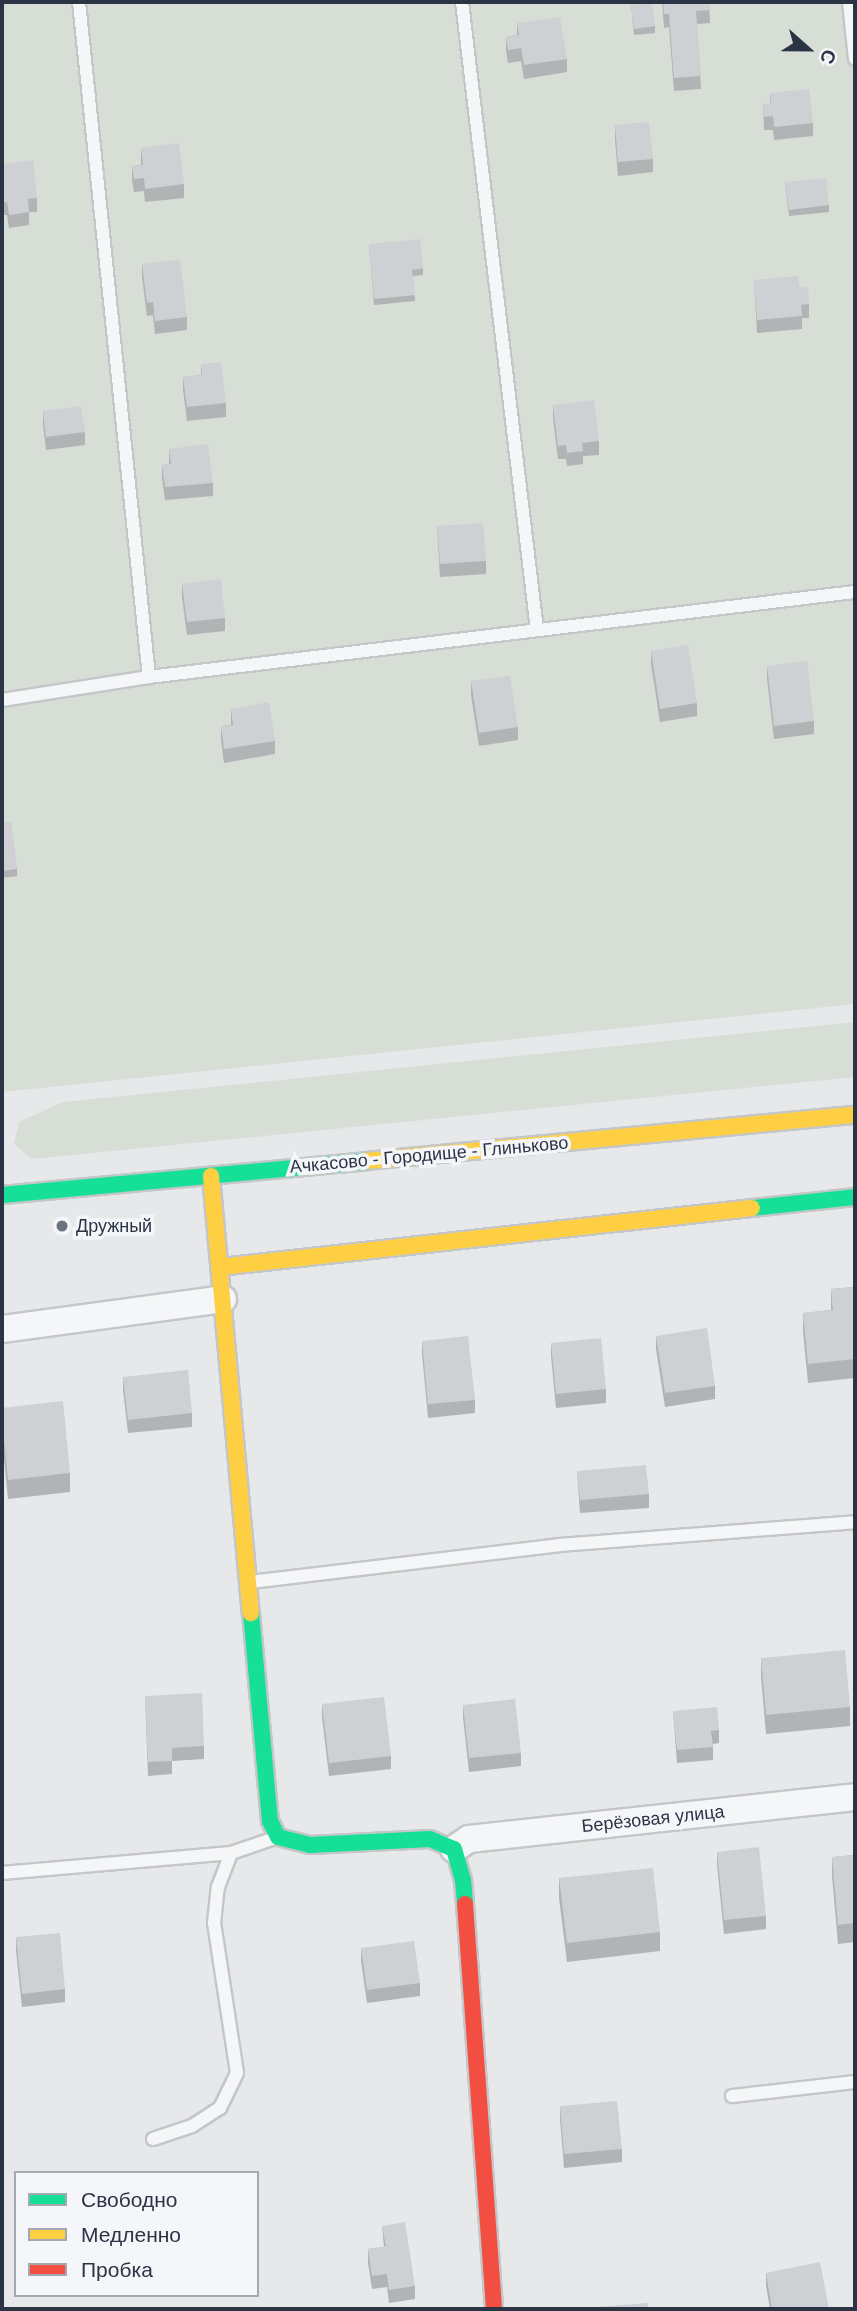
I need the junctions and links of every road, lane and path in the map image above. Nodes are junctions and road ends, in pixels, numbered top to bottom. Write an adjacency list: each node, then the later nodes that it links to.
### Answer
1 (79, 2): 7 (lane)
2 (462, 2): 6 (lane)
3 (849, 2): 4 (lane)
4 (855, 59)
5 (855, 592): 6 (lane)
6 (537, 630): 7 (lane)
7 (149, 677): 8 (lane)
8 (2, 700)
9 (855, 1115): 10 (street, Ачкасово - Городище - Глиньково)
10 (211, 1175): 11 (street, Ачкасово - Городище - Глиньково); 13 (street)
11 (2, 1195)
12 (855, 1198): 13 (street)
13 (220, 1267): 14 (street)
14 (223, 1299): 15 (street); 17 (street)
15 (2, 1329)
16 (855, 1522): 17 (lane)
17 (248, 1582): 19 (street)
18 (855, 1797): 20 (street, Берёзовая улица)
19 (278, 1837): 20 (street); 21 (lane)
20 (454, 1849): 26 (street)
21 (231, 1853): 22 (lane); 25 (lane)
22 (2, 1873)
23 (855, 2081): 24 (lane)
24 (732, 2096)
25 (153, 2139)
26 (494, 2309)

